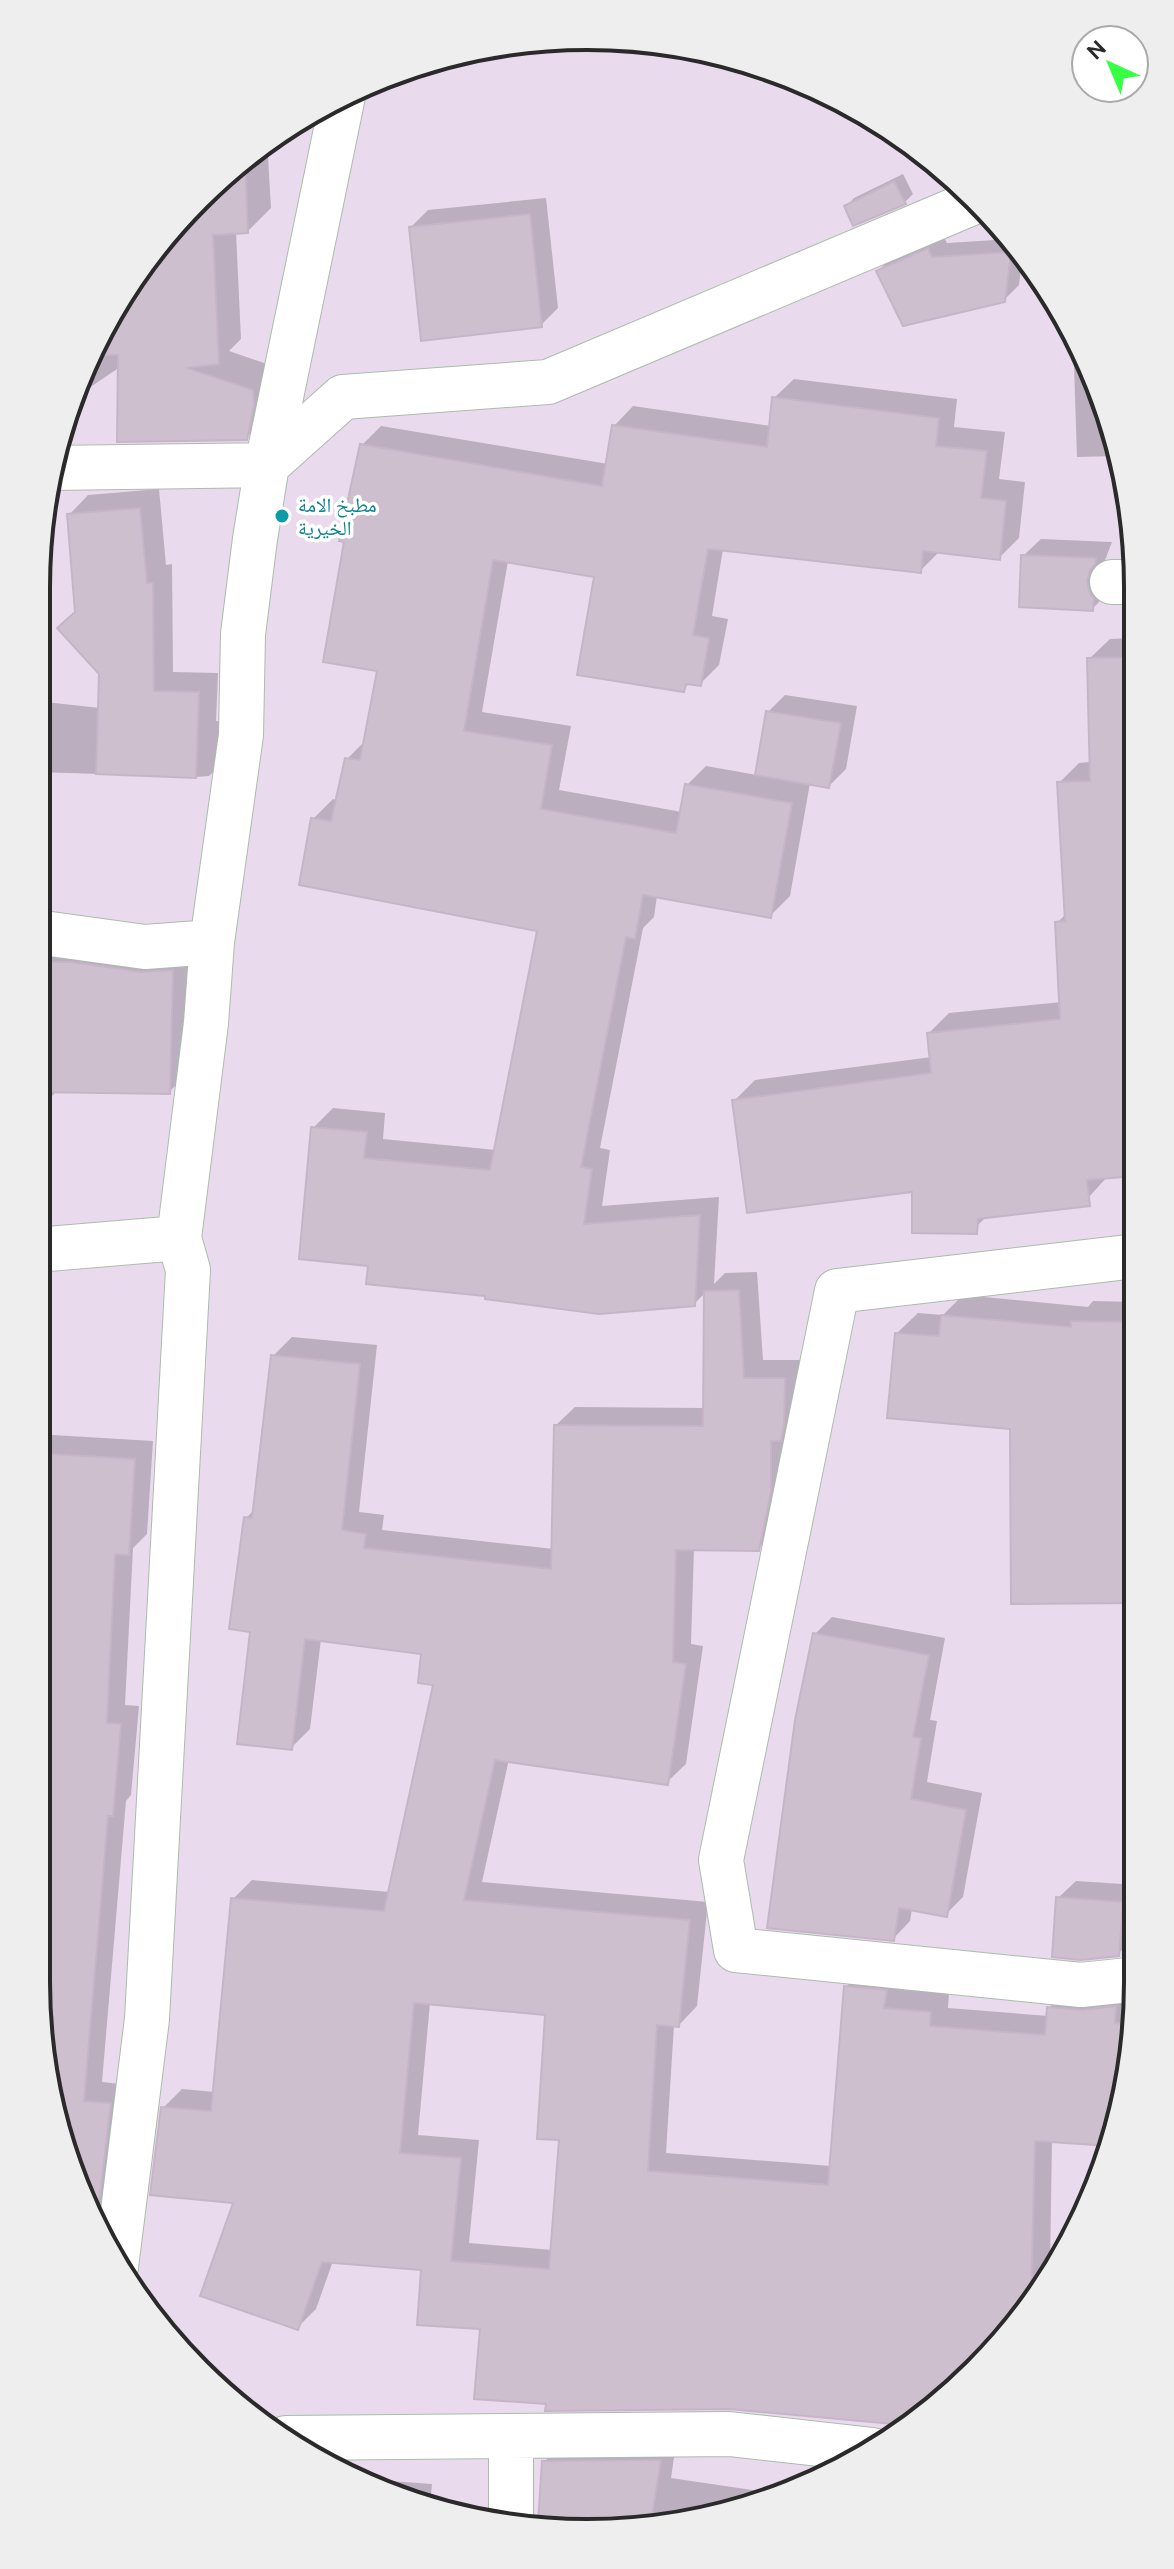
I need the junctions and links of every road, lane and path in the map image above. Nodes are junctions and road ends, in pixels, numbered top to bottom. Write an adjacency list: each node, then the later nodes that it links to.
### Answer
1 (340, 110): 3 (street)
2 (965, 206): 3 (street)
3 (267, 465): 4 (street); 6 (street)
4 (63, 468)
5 (50, 934): 6 (street)
6 (212, 942): 7 (street)
7 (179, 1238): 8 (street); 11 (street)
8 (50, 1249)
9 (1124, 1257): 10 (street)
10 (1124, 1980)
11 (119, 2244)
12 (511, 2436): 13 (street); 14 (street); 15 (street)
13 (304, 2438)
14 (854, 2448)
15 (511, 2513)

